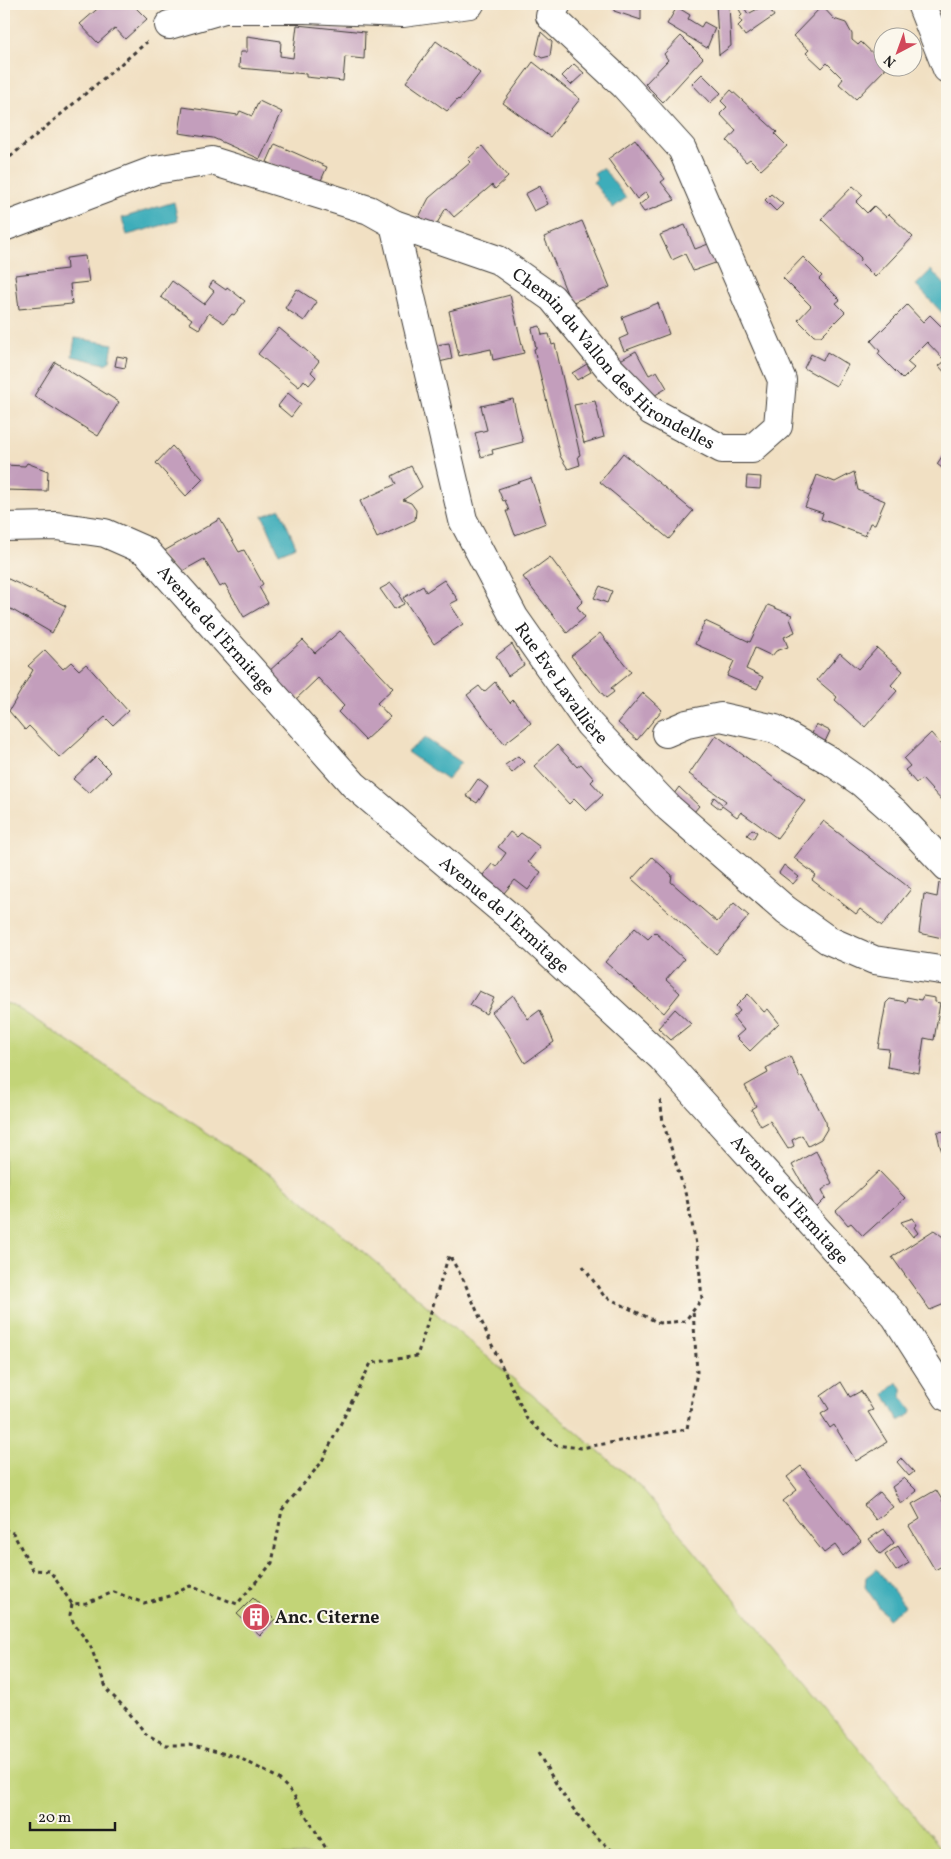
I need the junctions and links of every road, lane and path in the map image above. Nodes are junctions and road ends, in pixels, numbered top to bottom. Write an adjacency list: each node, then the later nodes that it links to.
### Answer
1 (470, 4): 4 (street)
2 (557, 4): 7 (street, Chemin du Vallon des Hirondelles)
3 (921, 4): 5 (street)
4 (169, 25): 6 (path)
5 (947, 69)
6 (4, 162)
7 (394, 224): 8 (street, Chemin du Vallon des Hirondelles); 12 (street, Rue Eve Lavallière)
8 (4, 227)
9 (4, 527): 16 (street, Avenue de l'Ermitage)
10 (666, 733): 11 (street)
11 (947, 867)
12 (947, 971)
13 (659, 1095): 15 (path)
14 (583, 1266): 15 (path)
15 (693, 1310): 18 (path)
16 (947, 1397)
17 (4, 1529): 18 (path)
18 (72, 1604): 20 (path)
19 (538, 1753): 21 (path)
20 (330, 1855)
21 (617, 1855)

